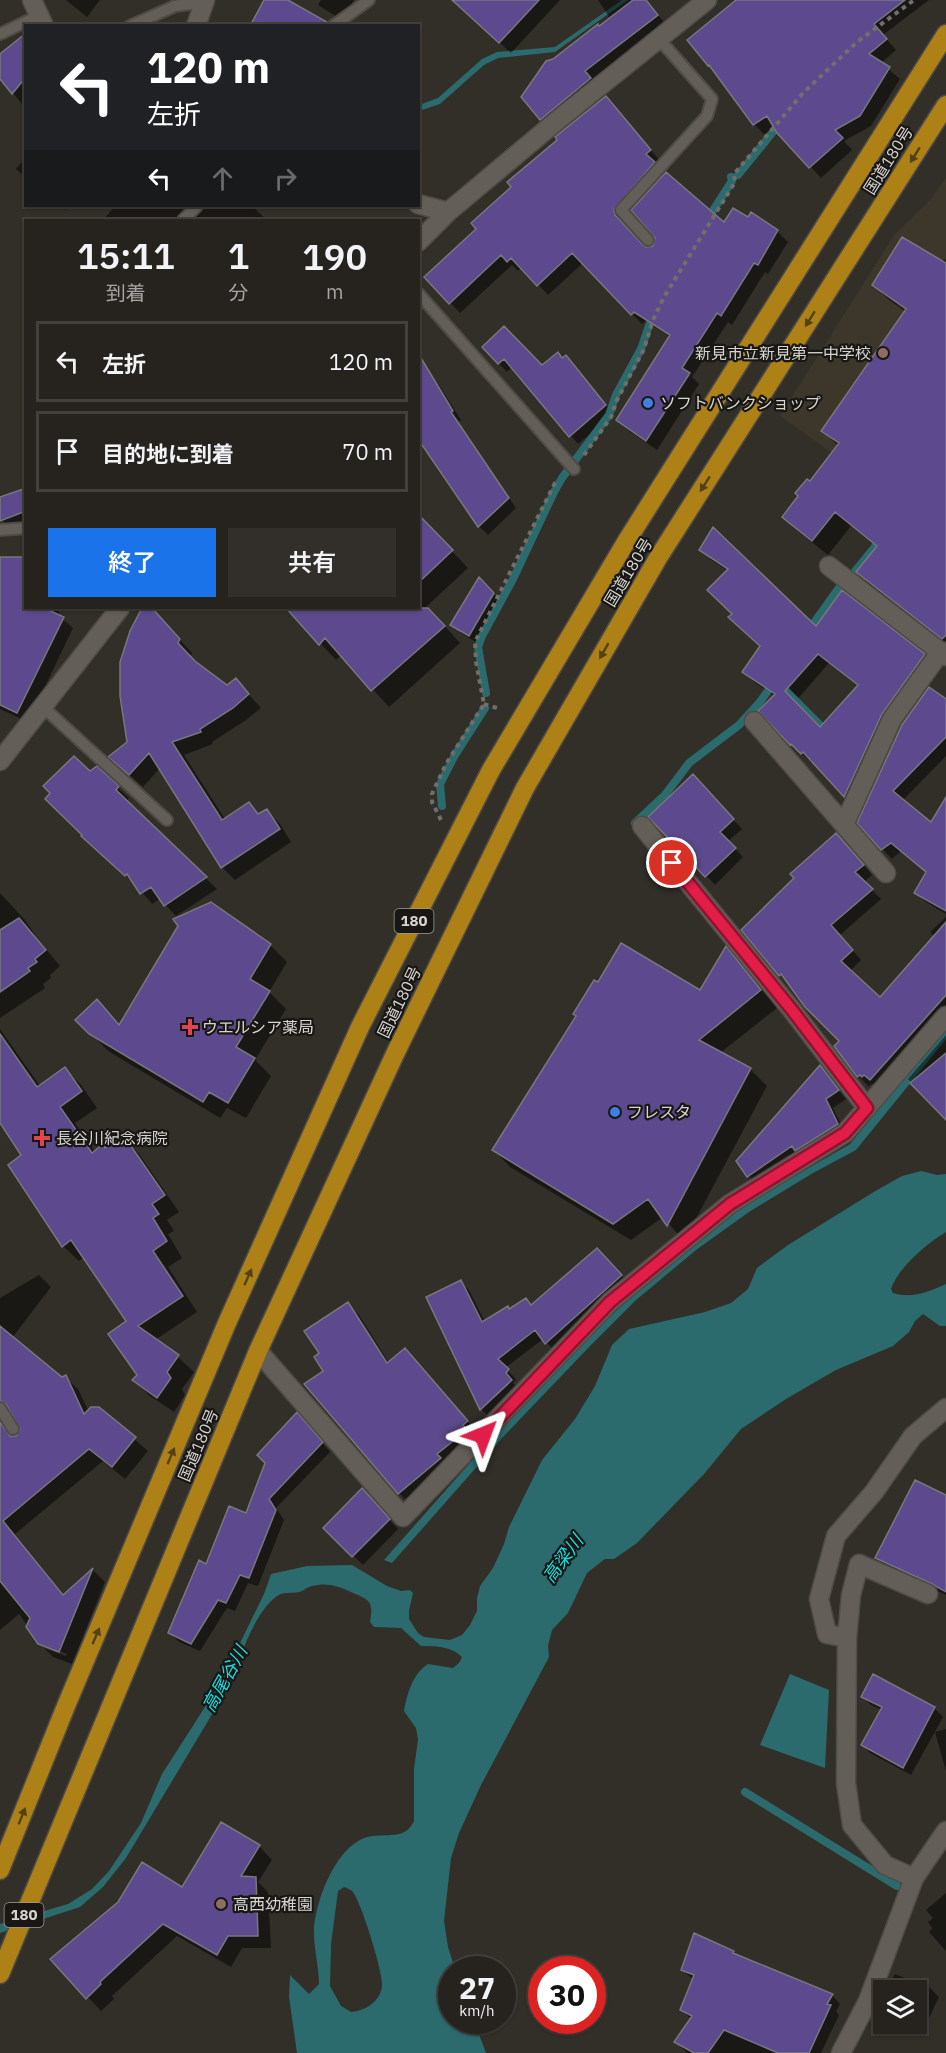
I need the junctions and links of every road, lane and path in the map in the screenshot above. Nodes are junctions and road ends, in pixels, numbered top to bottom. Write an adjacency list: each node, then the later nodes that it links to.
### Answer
1 (369, 0): 8 (lane)
2 (708, 0): 11 (street)
3 (914, 0): 20 (path)
4 (204, 1): 6 (lane); 7 (street)
5 (39, 13): 9 (lane)
6 (134, 24)
7 (197, 24)
8 (336, 24)
9 (0, 34)
10 (946, 34): 45 (highway, 国道180号 / 180, one-way to 10)
11 (659, 39): 15 (street); 18 (lane)
12 (946, 105): 38 (highway, 国道180号 / 180, one-way to 38)
13 (420, 205): 15 (street)
14 (197, 207): 16 (lane)
15 (448, 212): 17 (street)
16 (184, 219)
17 (420, 240)
18 (648, 240)
19 (420, 294): 20 (lane)
20 (574, 469): 26 (path)
21 (24, 528): 22 (lane)
22 (0, 530)
23 (829, 566): 25 (street)
24 (119, 609): 27 (street)
25 (944, 654): 33 (street)
26 (484, 704): 28 (path); 32 (path)
27 (43, 707): 30 (street); 31 (lane)
28 (504, 710)
29 (754, 721): 33 (street)
30 (0, 761)
31 (167, 820)
32 (442, 821)
33 (844, 825): 35 (street)
34 (642, 826): 37 (street)
35 (886, 873)
36 (946, 1016): 37 (street)
37 (867, 1108): 38 (street)
38 (258, 1352): 47 (highway, 国道180号 / 180)
39 (0, 1408): 41 (lane)
40 (946, 1408): 43 (street)
41 (13, 1429)
42 (928, 1594): 43 (street)
43 (847, 1638): 46 (street)
44 (946, 1831): 46 (street)
45 (0, 1870)
46 (914, 1878): 48 (street)
47 (1, 1972)
48 (841, 2053)

